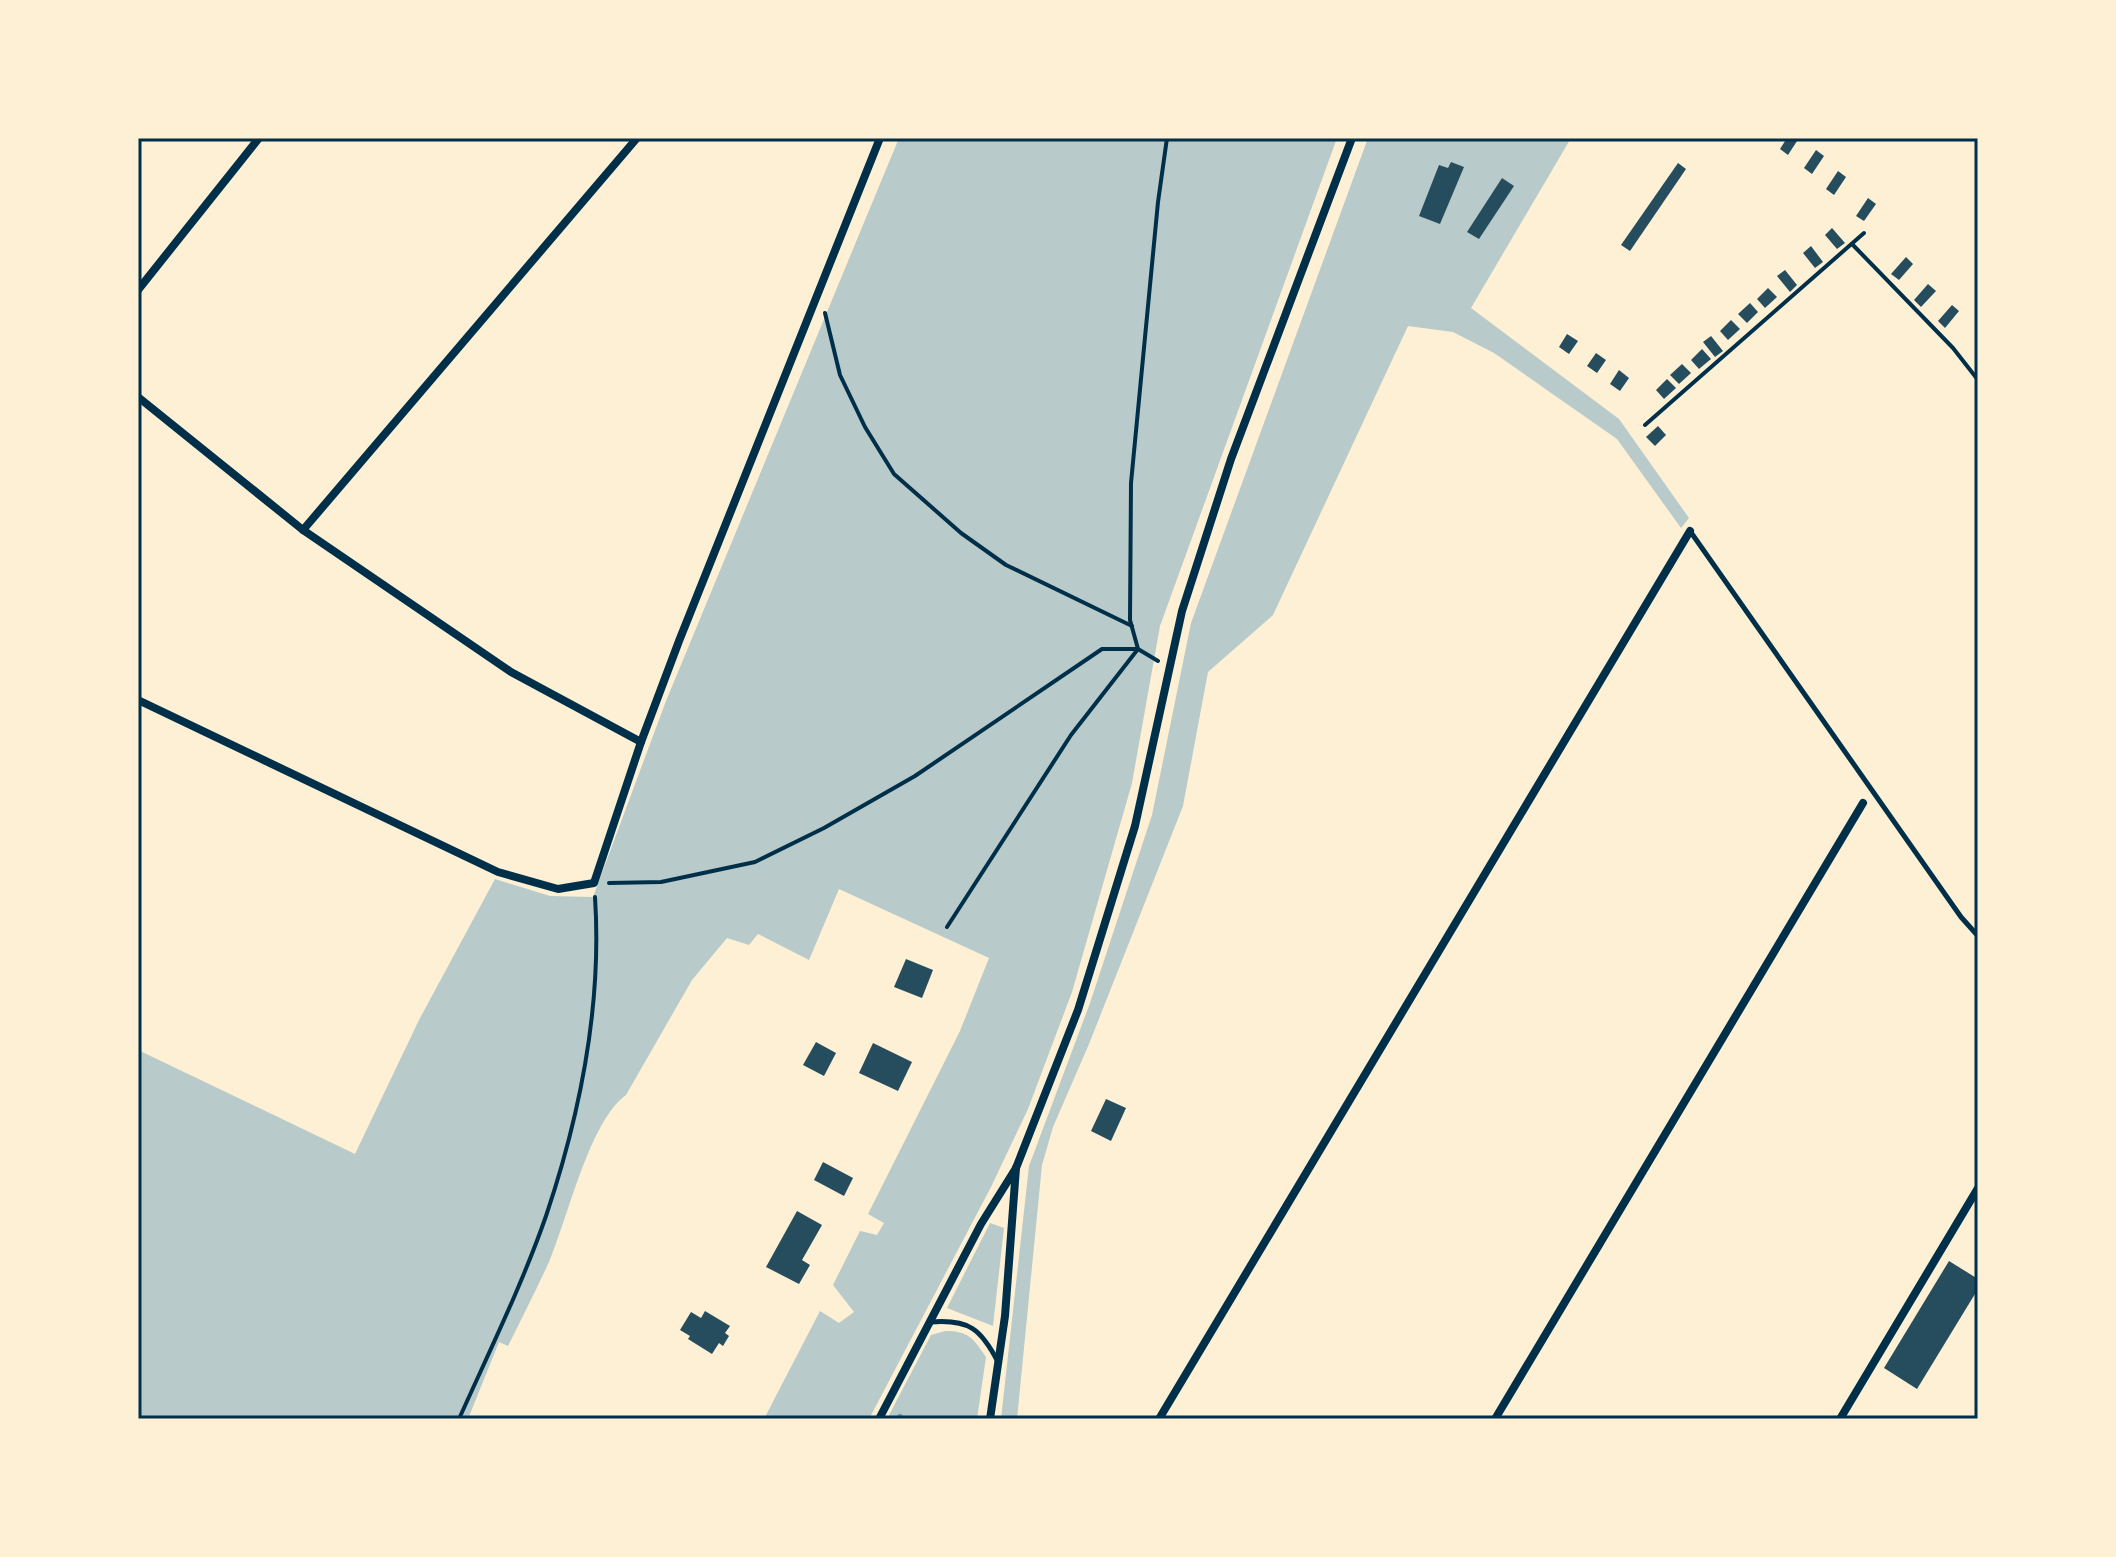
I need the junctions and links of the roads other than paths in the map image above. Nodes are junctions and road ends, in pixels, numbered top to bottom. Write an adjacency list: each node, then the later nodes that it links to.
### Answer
1 (259, 138): 5 (street)
2 (637, 138): 7 (street)
3 (880, 138): 10 (street)
4 (1352, 138): 13 (street)
5 (138, 290)
6 (138, 397): 7 (street)
7 (303, 530): 10 (street)
8 (1690, 531): 12 (lane); 19 (street)
9 (138, 700): 10 (street)
10 (641, 742)
11 (1863, 803): 20 (street)
12 (1978, 936)
13 (1016, 1168): 15 (street); 16 (street)
14 (1978, 1188): 21 (street)
15 (931, 1322): 16 (lane); 17 (street)
16 (998, 1362): 18 (street)
17 (879, 1419)
18 (990, 1419)
19 (1159, 1419)
20 (1495, 1419)
21 (1840, 1419)

